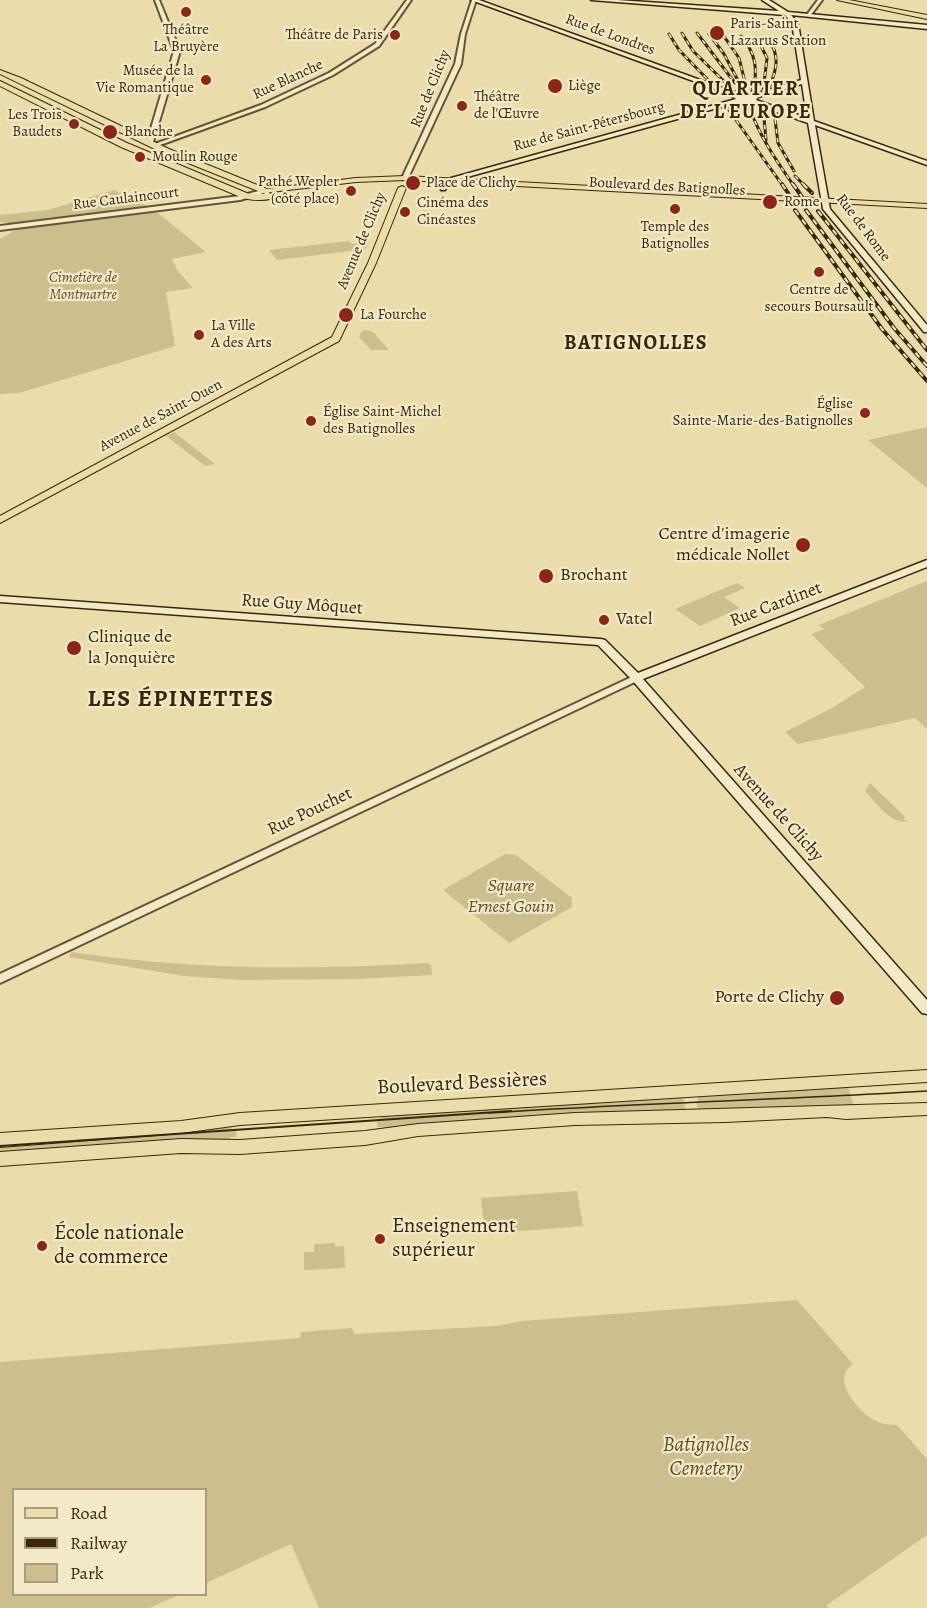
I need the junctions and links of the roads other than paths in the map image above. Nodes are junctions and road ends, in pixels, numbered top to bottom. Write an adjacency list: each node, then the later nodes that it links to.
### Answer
1 (157, 0): 21 (street)
2 (594, 0): 9 (main road)
3 (685, 0): 9 (main road)
4 (765, 0): 10 (main road)
5 (820, 0): 11 (street)
6 (840, 0): 12 (main road)
7 (408, 2): 21 (street, Rue Blanche)
8 (473, 2): 18 (main road, Rue de Londres); 25 (street, Rue de Clichy)
9 (680, 7): 10 (main road)
10 (787, 14): 11 (main road); 13 (main road)
11 (808, 15): 13 (main road); 14 (main road)
12 (927, 17)
13 (795, 23): 16 (main road, Rue de Rome)
14 (927, 27)
15 (0, 72): 21 (main road)
16 (804, 81): 19 (main road); 20 (main road, Rue de Rome)
17 (0, 83): 22 (main road)
18 (738, 98): 19 (main road); 26 (main road, Rue de Saint-Pétersbourg)
19 (753, 98): 20 (main road)
20 (811, 121): 24 (main road); 29 (main road, Rue de Rome)
21 (156, 145): 22 (main road); 23 (main road); 27 (main road)
22 (130, 147): 23 (main road)
23 (146, 154): 28 (main road)
24 (927, 164)
25 (404, 183): 26 (main road); 27 (main road); 36 (main road, Avenue de Clichy)
26 (444, 185): 29 (main road, Boulevard des Batignolles)
27 (268, 194): 28 (main road)
28 (246, 197): 32 (street, Rue Caulaincourt)
29 (826, 205): 30 (main road, Boulevard des Batignolles); 31 (main road, Boulevard des Batignolles); 35 (main road, Rue de Rome)
30 (927, 206)
31 (927, 214)
32 (15, 226): 33 (street, Rue Caulaincourt); 34 (street, Rue Caulaincourt)
33 (0, 228)
34 (0, 234)
35 (927, 330)
36 (336, 339): 37 (main road, Avenue de Saint-Ouen)
37 (0, 520)
38 (927, 563): 41 (main road, Rue Cardinet)
39 (0, 599): 40 (main road, Rue Guy Môquet)
40 (601, 642): 41 (main road, Avenue de Clichy)
41 (636, 678): 42 (street, Rue Pouchet); 43 (main road, Avenue de Clichy)
42 (0, 979)
43 (927, 1009)
44 (927, 1076): 46 (main road, Boulevard Bessières)
45 (927, 1109): 47 (main road)
46 (368, 1112): 47 (main road); 48 (main road, Boulevard Bessières)
47 (369, 1137): 49 (main road)
48 (0, 1140)
49 (0, 1159)

